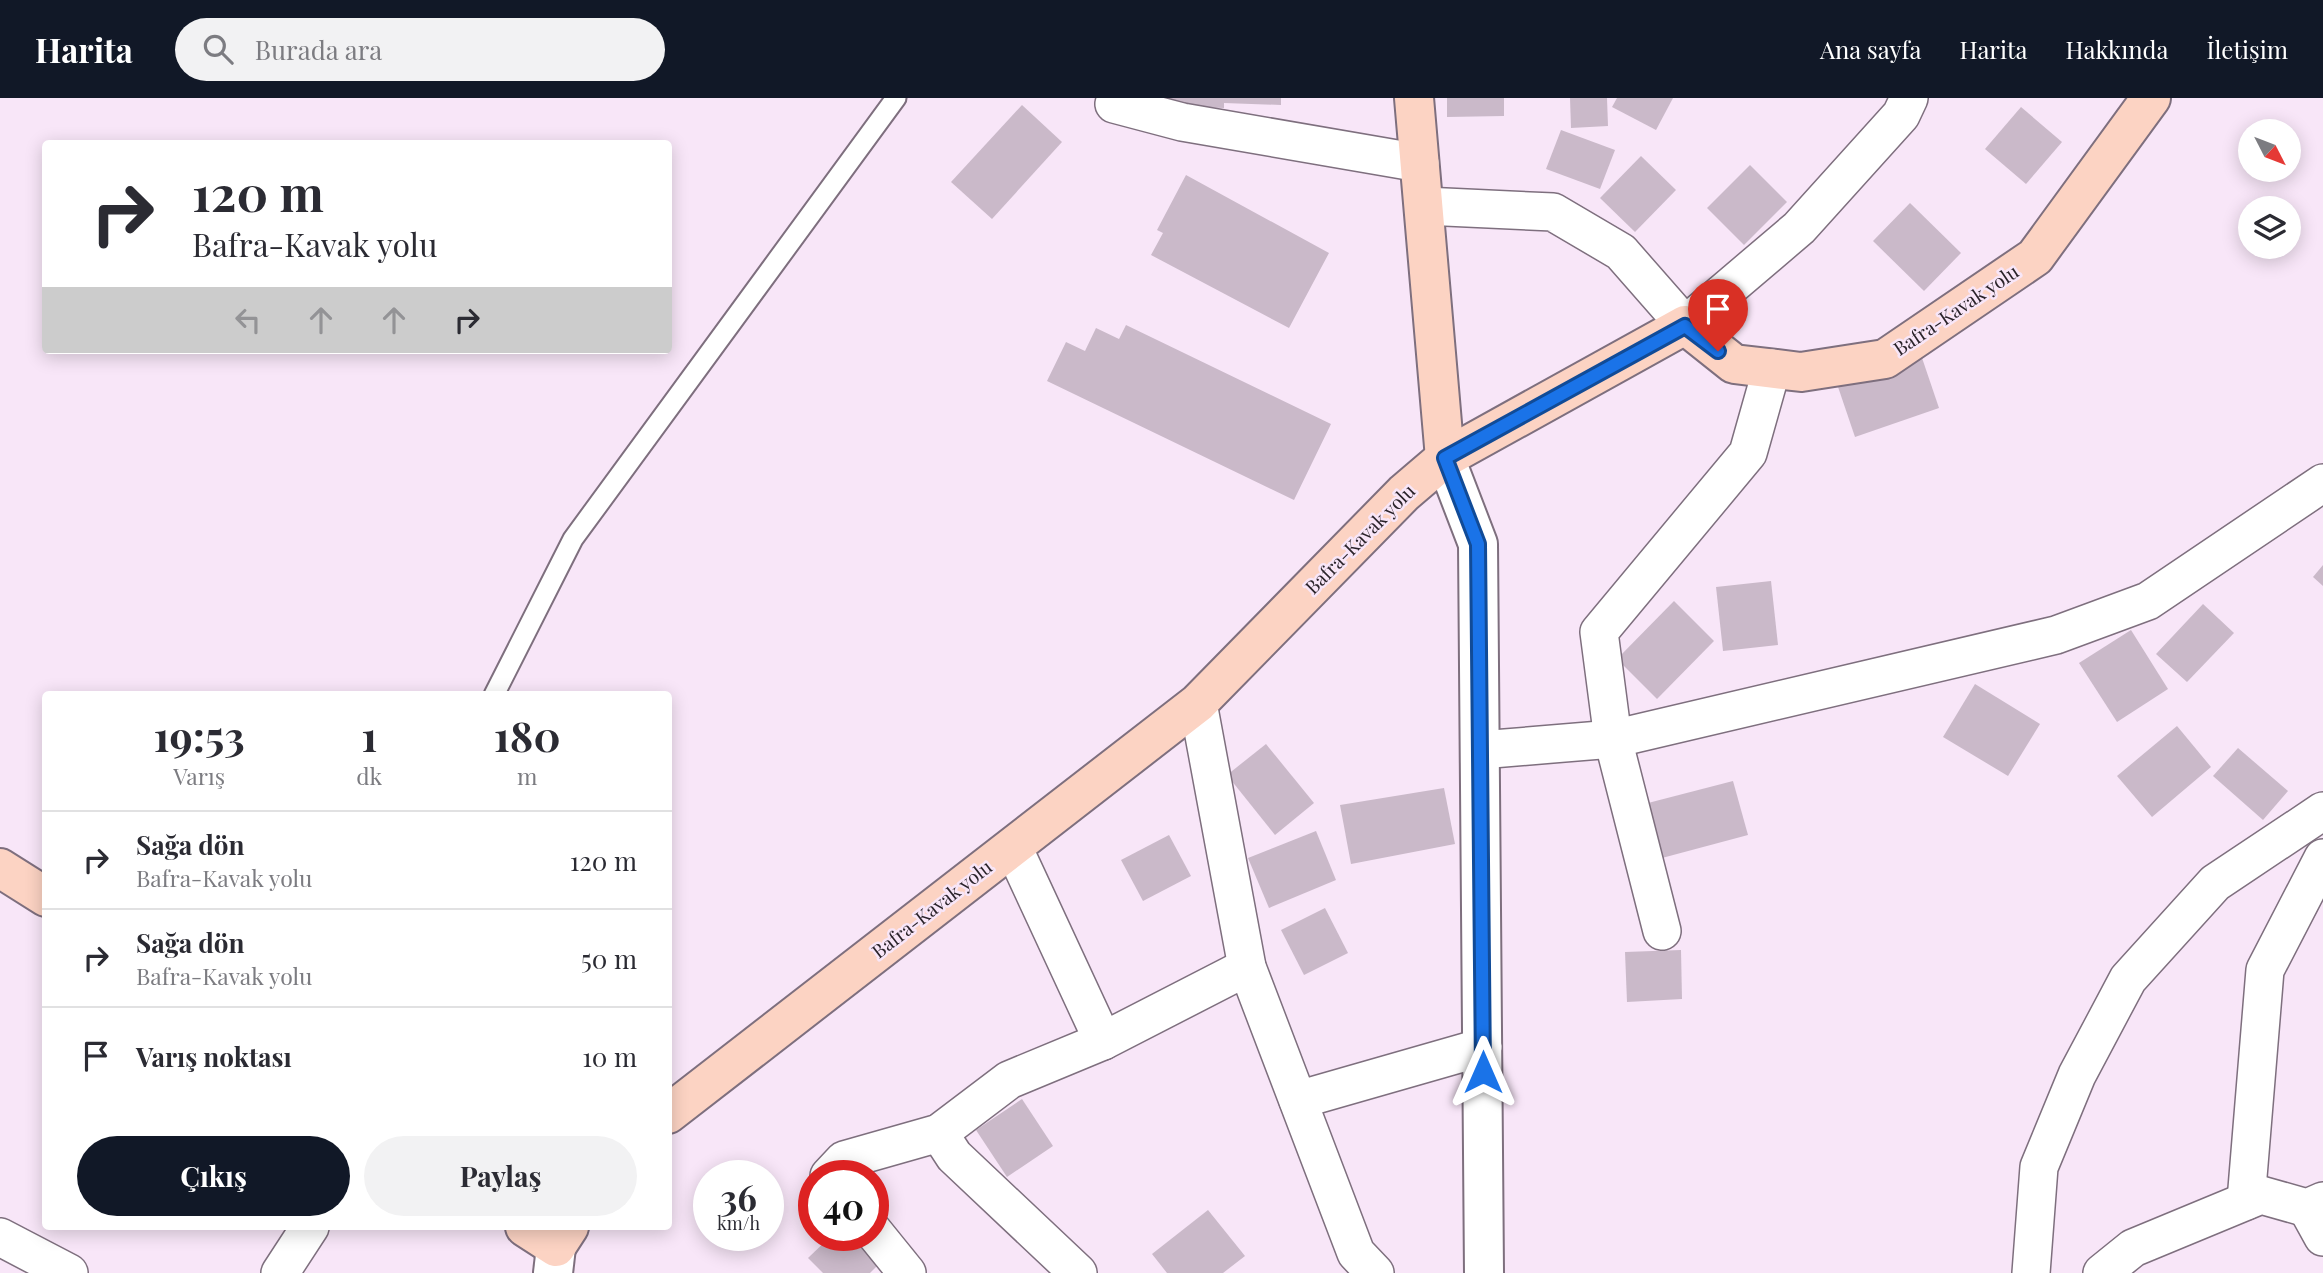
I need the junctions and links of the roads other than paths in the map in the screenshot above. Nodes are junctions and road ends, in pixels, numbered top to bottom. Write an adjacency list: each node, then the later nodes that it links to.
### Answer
1 (896, 98): 12 (lane)
2 (1414, 98): 6 (main road)
3 (1909, 98): 8 (street)
4 (2151, 98): 9 (main road, Bafra-Kavak yolu)
5 (1115, 104): 6 (street)
6 (1420, 163): 7 (main road)
7 (1424, 206): 8 (street); 10 (main road)
8 (1685, 326): 9 (main road, Bafra-Kavak yolu); 10 (main road, Bafra-Kavak yolu)
9 (1772, 368): 14 (street)
10 (1445, 458): 13 (main road, Bafra-Kavak yolu); 15 (street)
11 (2323, 483): 14 (street)
12 (496, 691)
13 (1198, 703): 17 (main road, Bafra-Kavak yolu); 22 (street)
14 (1613, 739): 15 (street); 21 (street)
15 (1480, 750): 24 (street)
16 (2323, 811): 40 (street)
17 (1013, 847): 23 (street); 26 (main road, Bafra-Kavak yolu)
18 (2323, 858): 29 (street)
19 (0, 867): 20 (main road)
20 (42, 894)
21 (1662, 931)
22 (1247, 967): 23 (street); 25 (street)
23 (1102, 1041): 27 (street)
24 (1483, 1047): 25 (street); 39 (street)
25 (1298, 1100): 38 (street)
26 (672, 1111)
27 (939, 1133): 28 (street); 37 (street)
28 (844, 1160)
29 (2246, 1201): 30 (street); 41 (street)
30 (2318, 1215)
31 (308, 1230): 35 (street)
32 (0, 1237): 34 (street)
33 (889, 1251): 36 (street)
34 (69, 1273)
35 (280, 1273)
36 (907, 1273)
37 (1078, 1273)
38 (1375, 1273)
39 (1484, 1273)
40 (2031, 1273)
41 (2102, 1273)

